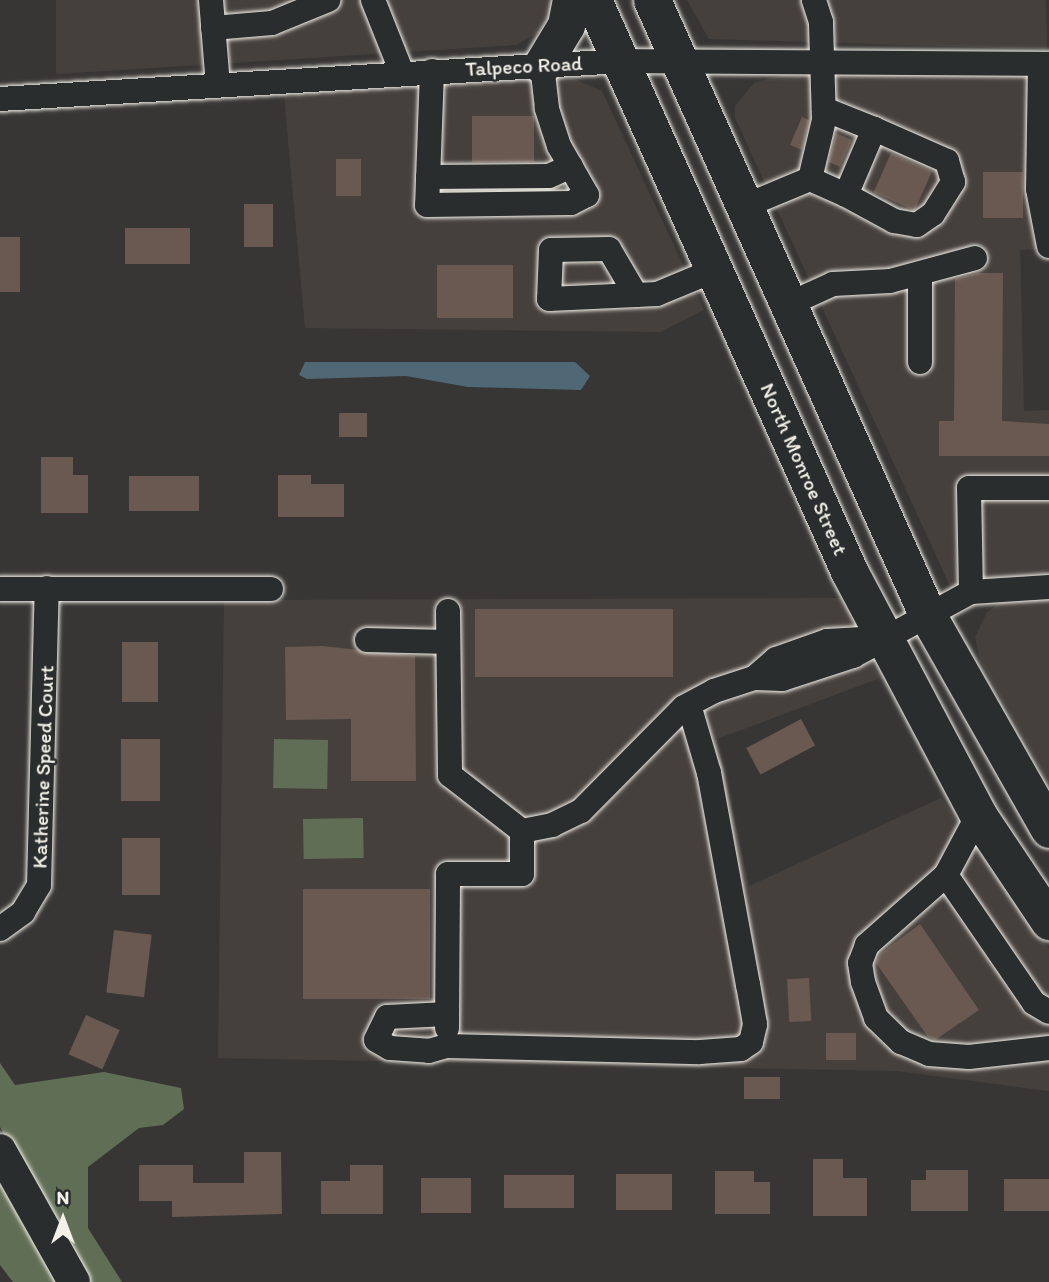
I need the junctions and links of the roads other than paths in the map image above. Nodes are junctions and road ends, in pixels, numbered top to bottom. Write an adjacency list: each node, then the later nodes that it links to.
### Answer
1 (211, 0): 8 (street)
2 (328, 0): 8 (street)
3 (373, 0): 15 (street)
4 (571, 0): 13 (highway)
5 (593, 0): 9 (highway, North Monroe Street)
6 (652, 0): 10 (highway)
7 (814, 0): 11 (street)
8 (213, 28): 16 (street)
9 (621, 61): 10 (street, Talpeco Road); 13 (street, Talpeco Road); 27 (highway, North Monroe Street)
10 (680, 62): 11 (street, Talpeco Road); 24 (highway)
11 (822, 63): 12 (street, Talpeco Road); 18 (street)
12 (1044, 64): 25 (street)
13 (542, 65): 14 (street, Talpeco Road); 20 (street)
14 (432, 71): 15 (street, Talpeco Road); 21 (street)
15 (402, 73): 16 (street, Talpeco Road)
16 (218, 85): 17 (street, Talpeco Road)
17 (0, 99)
18 (824, 109): 19 (street); 22 (street)
19 (874, 129): 23 (street); 23 (street)
20 (571, 166): 21 (street); 21 (street)
21 (428, 177)
22 (810, 179): 23 (street); 24 (street)
23 (846, 195)
24 (745, 206): 30 (highway)
25 (1049, 246)
26 (975, 258): 28 (street)
27 (715, 270): 29 (street); 40 (highway, North Monroe Street)
28 (920, 275): 30 (street); 31 (street)
29 (636, 295)
30 (789, 304): 39 (highway)
31 (920, 362)
32 (1049, 488): 37 (street)
33 (1049, 587): 37 (street)
34 (47, 588): 35 (street); 36 (street); 49 (street, Katherine Speed Court)
35 (0, 589)
36 (271, 589)
37 (971, 592): 39 (street)
38 (448, 611): 42 (street)
39 (928, 616): 40 (street); 45 (highway)
40 (883, 638): 43 (street); 44 (highway, North Monroe Street)
41 (367, 640): 42 (street)
42 (448, 642): 46 (street)
43 (689, 705): 46 (street); 52 (street)
44 (978, 815): 47 (street); 48 (highway, North Monroe Street)
45 (1047, 819)
46 (522, 831): 51 (street)
47 (946, 875): 50 (street); 53 (street)
48 (1049, 921)
49 (0, 929)
50 (1049, 1012)
51 (447, 1014): 52 (street); 52 (street)
52 (447, 1046)
53 (1049, 1048)
54 (0, 1150): 55 (main road)
55 (74, 1282)

